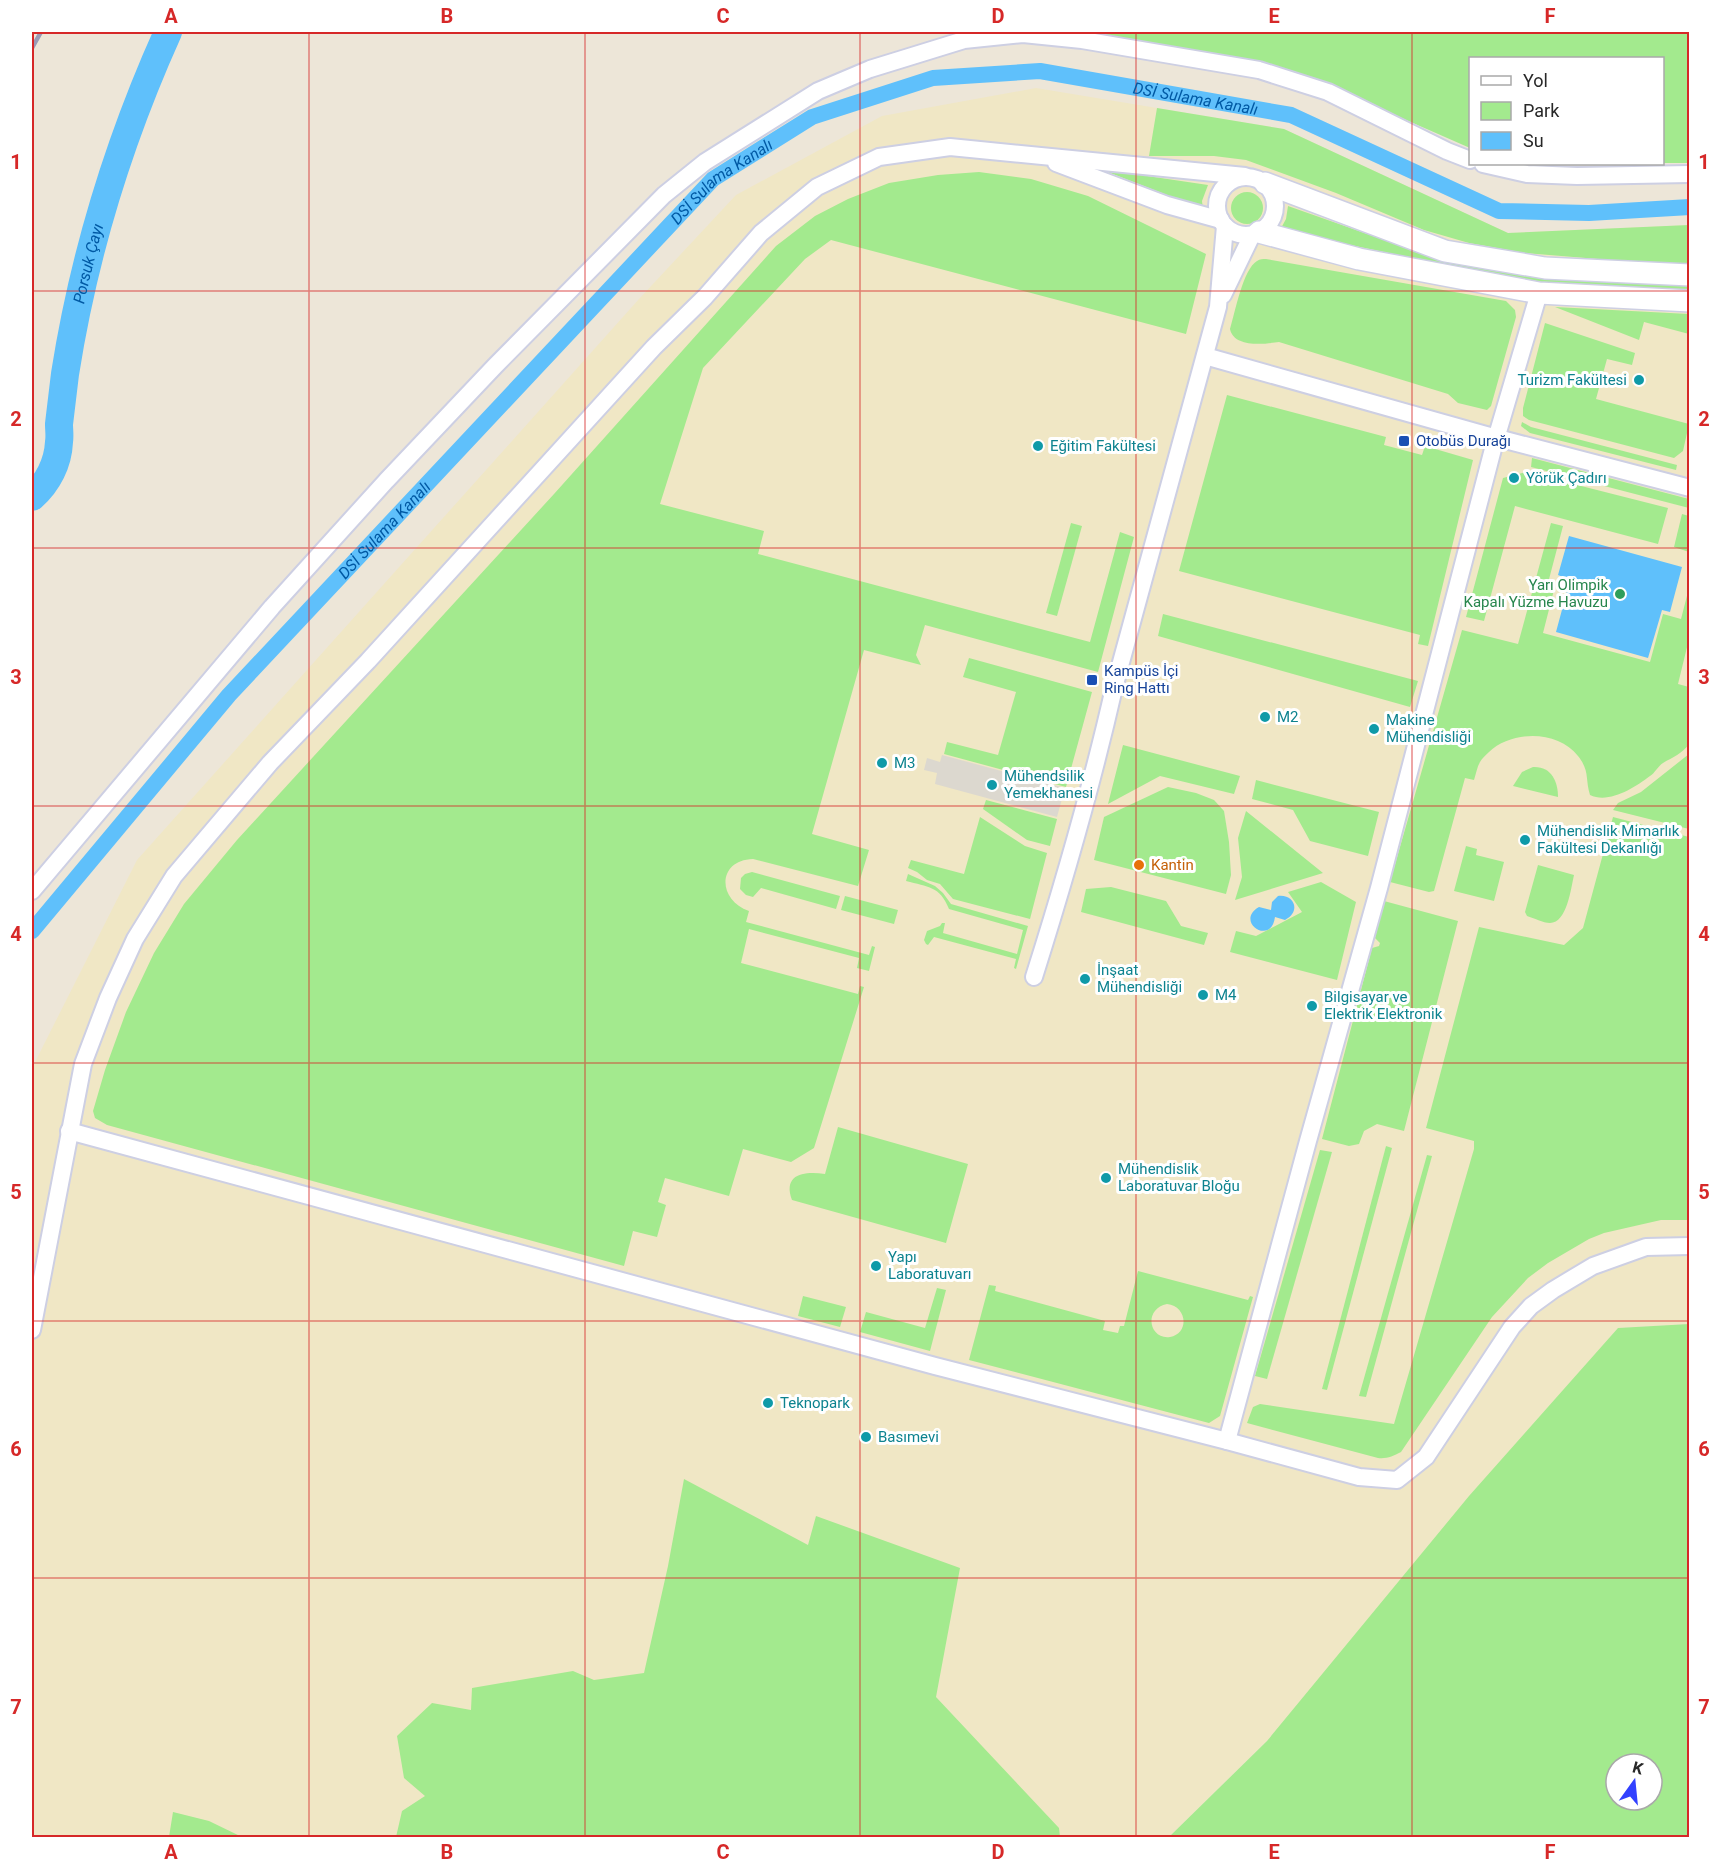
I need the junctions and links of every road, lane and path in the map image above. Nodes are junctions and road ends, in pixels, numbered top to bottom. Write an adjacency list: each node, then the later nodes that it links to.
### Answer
1 (1033, 154): 5 (street); 7 (street); 18 (street)
2 (1469, 160): 16 (street)
3 (1487, 165): 4 (street)
4 (1689, 174)
5 (1245, 177): 6 (street); 7 (street)
6 (1265, 183): 8 (street); 9 (street)
7 (1223, 223): 8 (street); 12 (street)
8 (1256, 234): 10 (street); 12 (street)
9 (1689, 275)
10 (1539, 293): 11 (street); 14 (street)
11 (1689, 301)
12 (1218, 307): 13 (street)
13 (1205, 356): 14 (street); 17 (street)
14 (1496, 438): 15 (street); 21 (street)
15 (1689, 488)
16 (32, 891)
17 (1034, 977)
18 (69, 1131): 20 (street); 21 (street)
19 (1689, 1246): 21 (street)
20 (32, 1330)
21 (1227, 1441)

